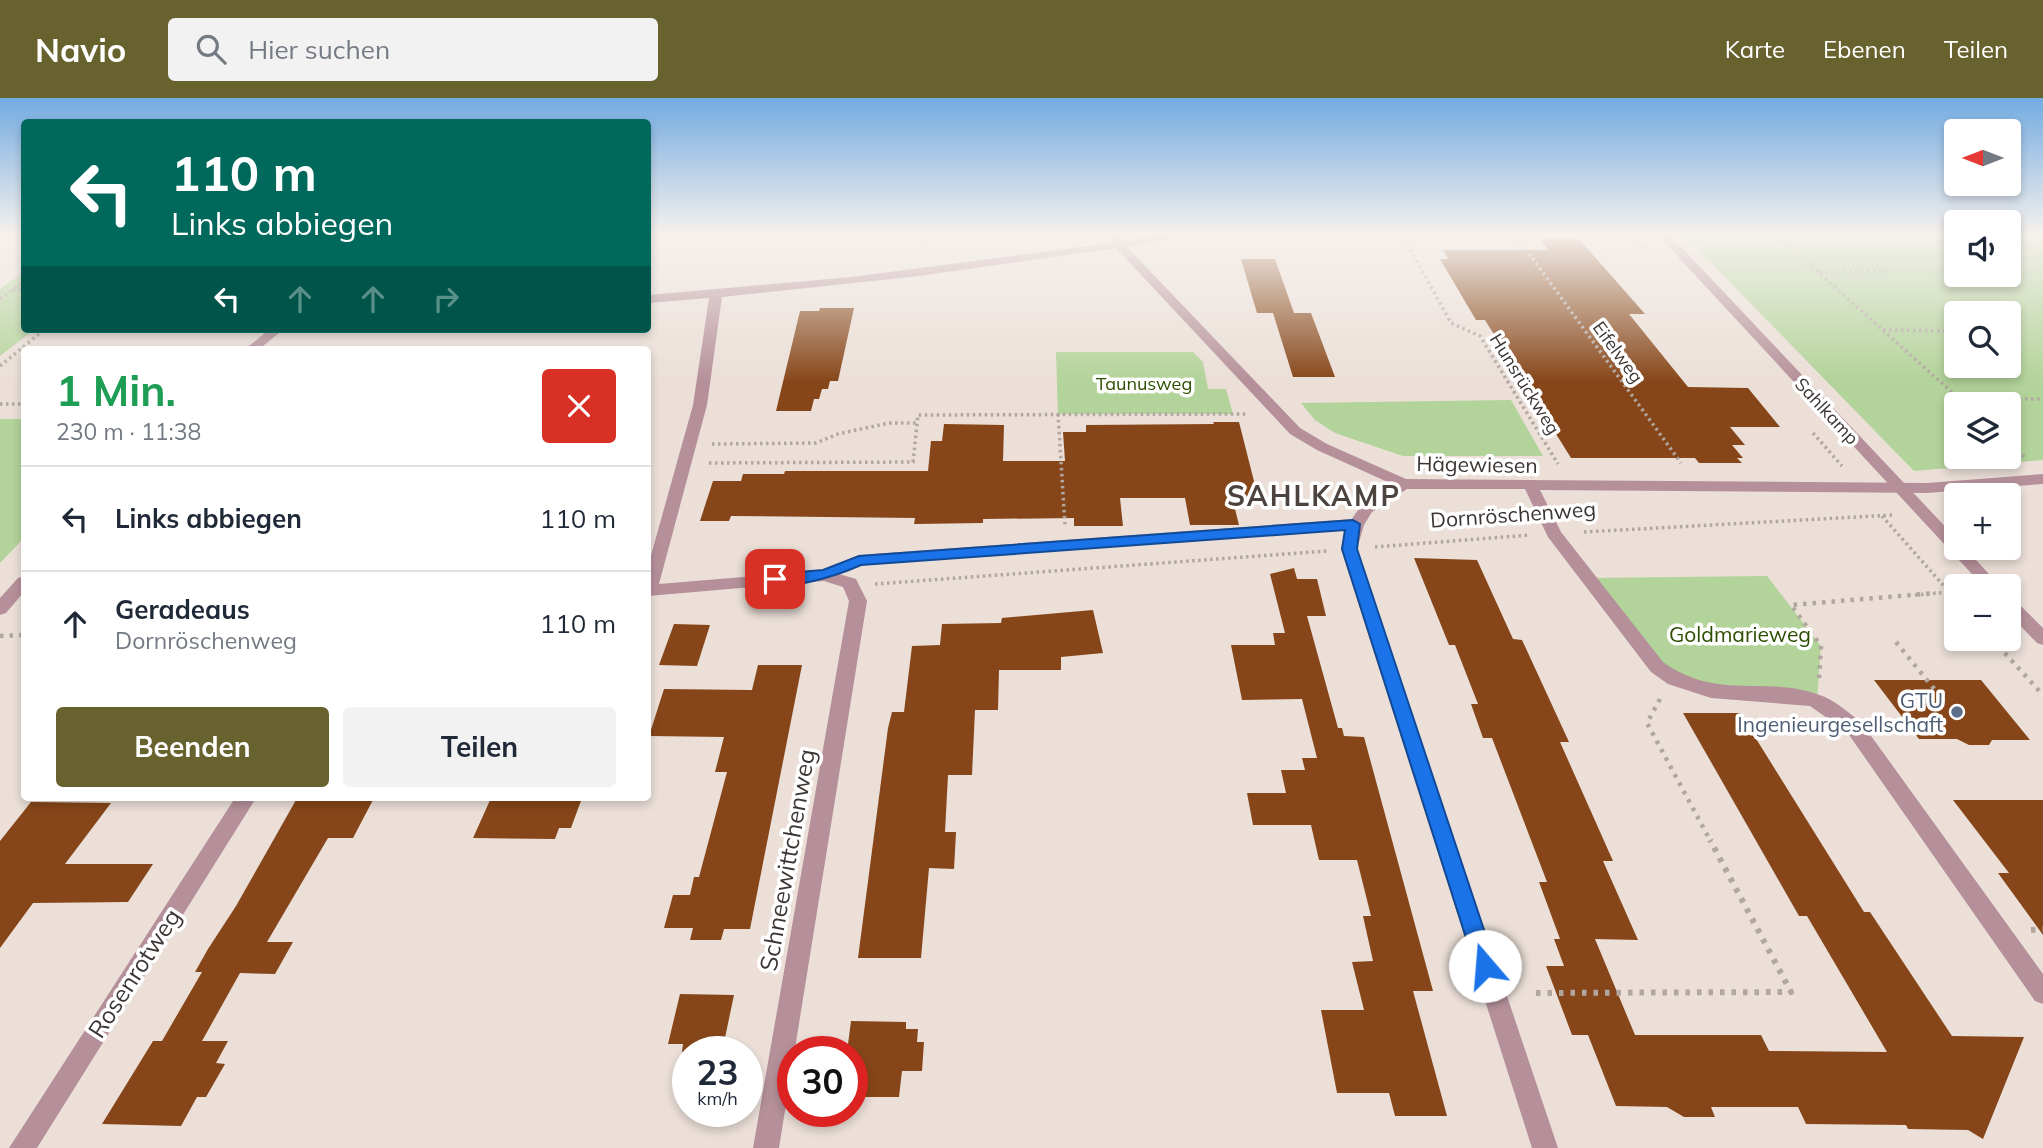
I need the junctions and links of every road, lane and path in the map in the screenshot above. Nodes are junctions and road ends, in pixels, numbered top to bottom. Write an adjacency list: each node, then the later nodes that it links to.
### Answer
1 (825, 283): 10 (street)
2 (1154, 283): 27 (street, Hägewiesen)
3 (1429, 283): 35 (path, Hunsrückweg)
4 (1550, 283): 36 (path, Eifelweg)
5 (1708, 283): 38 (street, Sahlkamp)
6 (1830, 283): 13 (path)
7 (21, 284): 9 (path)
8 (21, 288): 9 (path)
9 (12, 290): 11 (path)
10 (716, 295): 12 (street); 30 (street)
11 (0, 299)
12 (651, 299)
13 (1882, 330): 14 (path); 21 (path)
14 (1944, 331)
15 (40, 333): 17 (path)
16 (273, 333): 18 (street)
17 (24, 346)
18 (255, 346)
19 (21, 349): 20 (path)
20 (0, 366)
21 (1951, 392)
22 (2021, 399): 23 (path)
23 (2043, 399)
24 (0, 404): 25 (path)
25 (21, 404)
26 (1058, 414): 27 (path); 28 (path); 42 (path)
27 (1276, 414): 33 (street, Hägewiesen)
28 (917, 423): 30 (path); 31 (path)
29 (1806, 425): 37 (path)
30 (690, 445): 31 (street)
31 (685, 463): 47 (street)
32 (2043, 479): 38 (street, Hägewiesen)
33 (1404, 484): 34 (street, Hägewiesen); 40 (street)
34 (1531, 486): 35 (street, Hägewiesen); 41 (street)
35 (1572, 486): 36 (street, Hägewiesen)
36 (1698, 487): 37 (street, Hägewiesen)
37 (1861, 487): 38 (street, Hägewiesen); 39 (path)
38 (1899, 488): 45 (street, Sahlkamp)
39 (1881, 515): 41 (path, Dornröschenweg); 49 (path)
40 (1353, 524): 42 (street); 43 (street)
41 (1554, 533): 43 (path, Dornröschenweg); 60 (street)
42 (1067, 545): 44 (path); 46 (street)
43 (1349, 549): 44 (path, Dornröschenweg); 69 (street)
44 (1068, 571): 48 (path, Dornröschenweg)
45 (1981, 574)
46 (825, 575): 48 (street); 51 (street)
47 (651, 581)
48 (850, 583): 68 (street, Schneewittchenweg)
49 (1944, 584)
50 (21, 585): 53 (street)
51 (651, 591)
52 (1944, 593): 63 (path)
53 (0, 609)
54 (2021, 616): 57 (street)
55 (21, 635): 56 (path)
56 (0, 636)
57 (2043, 639)
58 (1896, 642): 61 (path)
59 (2004, 651): 62 (path)
60 (1671, 680): 63 (street); 65 (path)
61 (1935, 690)
62 (2043, 695)
63 (1817, 701): 66 (street)
64 (244, 801): 67 (street, Rosenrotweg)
65 (1536, 993)
66 (2043, 993)
67 (22, 1148)
68 (766, 1148)
69 (1545, 1148)

